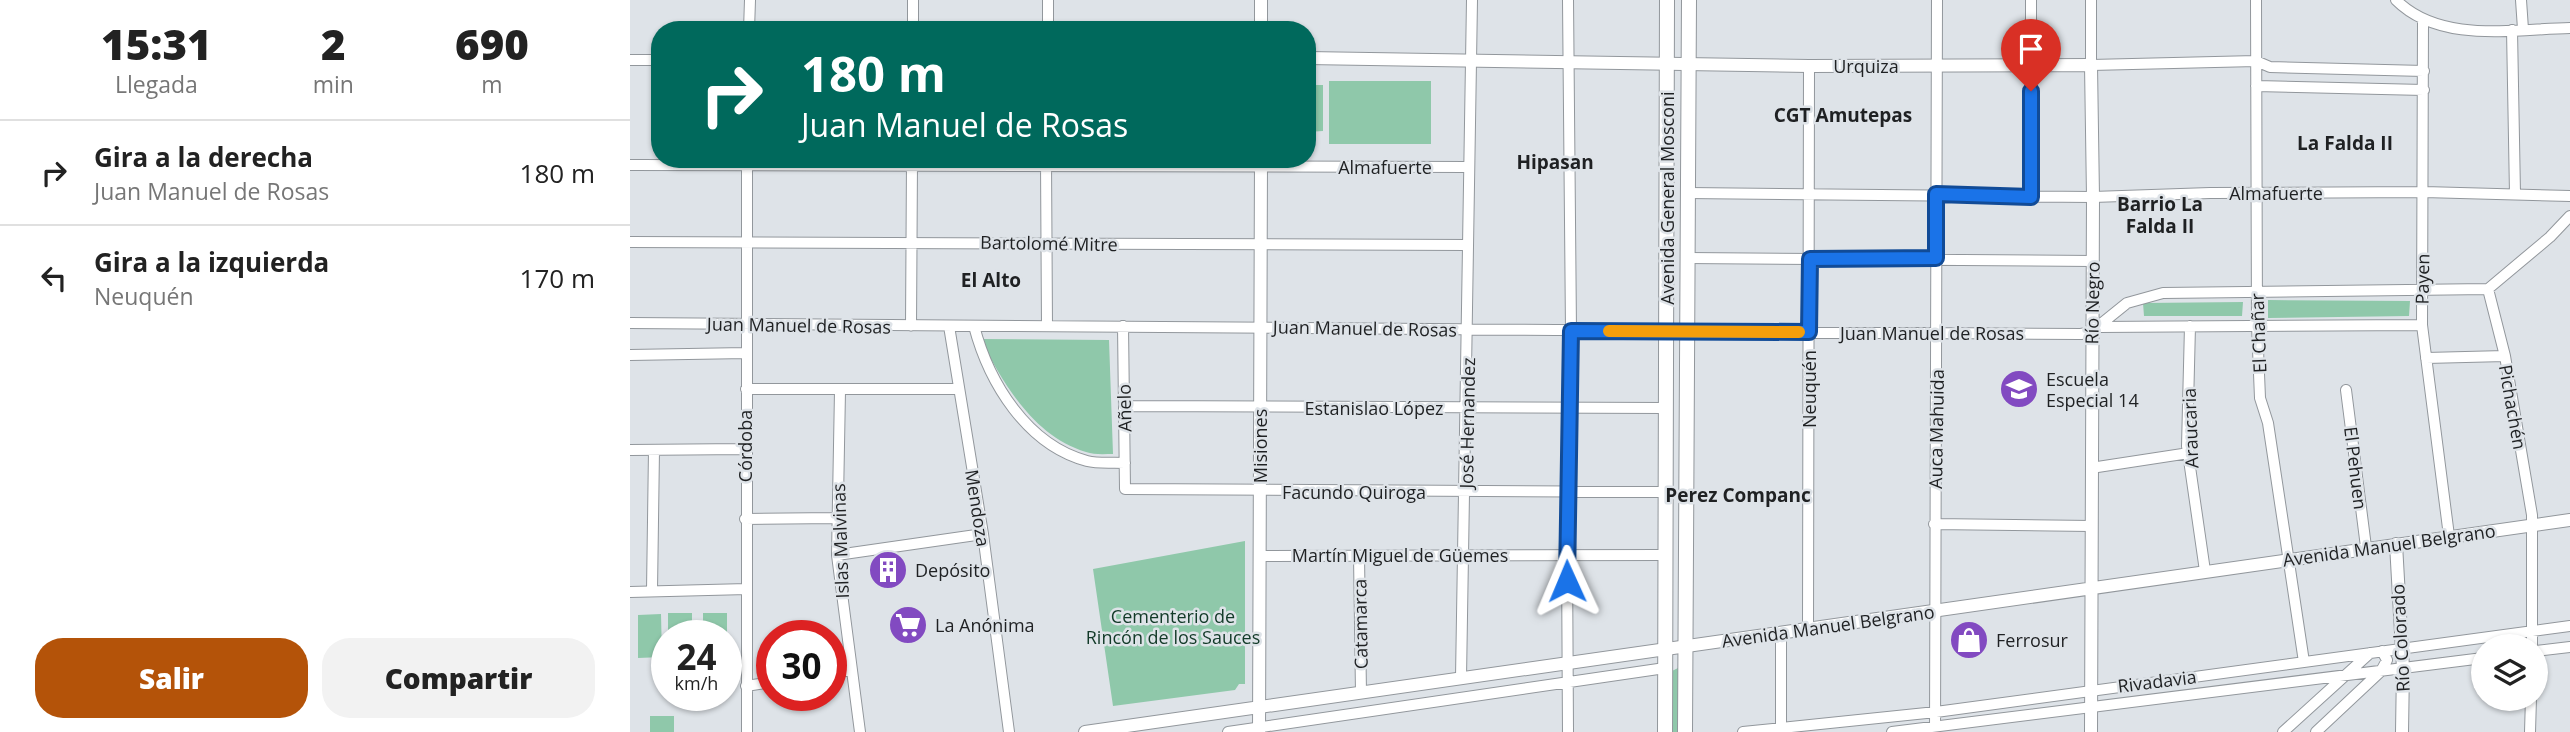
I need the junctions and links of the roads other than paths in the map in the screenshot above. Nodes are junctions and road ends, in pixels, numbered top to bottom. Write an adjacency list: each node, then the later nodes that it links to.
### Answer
1 (750, 0): 16 (street)
2 (914, 0): 17 (street)
3 (1048, 0): 18 (street)
4 (1261, 0): 19 (street)
5 (1472, 0): 23 (street, José Hernandez)
6 (1568, 0): 27 (street)
7 (1667, 0): 28 (main road, Avenida General Mosconi)
8 (1689, 0): 29 (main road, Avenida General Mosconi)
9 (1937, 0): 33 (street, Auca Mahuida)
10 (2031, 0): 30 (street)
11 (2091, 0): 31 (street, Río Negro)
12 (2256, 0): 26 (street, El Chañar)
13 (2396, 0): 15 (street)
14 (2521, 0): 21 (street)
15 (2423, 20): 21 (street); 34 (street, Payen)
16 (749, 21)
17 (913, 21)
18 (1048, 21)
19 (1261, 21)
20 (2570, 28): 21 (street)
21 (2517, 29): 49 (street)
22 (1316, 58): 23 (street, Urquiza)
23 (1471, 59): 27 (street, Urquiza); 40 (street, José Hernandez)
24 (630, 60): 25 (street)
25 (651, 60)
26 (2256, 61): 31 (street, Urquiza); 34 (street, Urquiza); 35 (street, El Chañar)
27 (1569, 62): 28 (street, Urquiza); 81 (street)
28 (1667, 64): 29 (street, Urquiza); 83 (main road, Avenida General Mosconi)
29 (1688, 64): 32 (street, Urquiza); 46 (main road, Avenida General Mosconi)
30 (2031, 65): 31 (street, Urquiza); 33 (street, Urquiza); 52 (street)
31 (2091, 65): 53 (street, Río Negro)
32 (1809, 66): 33 (street, Urquiza); 50 (street, Neuquén)
33 (1937, 66): 48 (street, Auca Mahuida)
34 (2424, 71): 36 (street, Payen)
35 (2256, 86): 36 (street); 47 (street, El Chañar)
36 (2424, 90): 45 (street, Payen)
37 (1316, 163): 40 (street, Almafuerte)
38 (630, 164): 39 (street, Almafuerte)
39 (651, 164)
40 (1469, 167): 60 (street, José Hernandez)
41 (747, 168): 56 (street, Córdoba)
42 (912, 168): 55 (street)
43 (1046, 168): 58 (street)
44 (1261, 168): 59 (street, Misiones)
45 (2424, 192): 47 (street, Almafuerte); 49 (street, Almafuerte); 66 (street, Payen)
46 (1688, 193): 50 (street, Almafuerte); 61 (main road, Avenida General Mosconi)
47 (2256, 193): 53 (street, Almafuerte); 67 (street, El Chañar)
48 (1936, 194): 50 (street, Almafuerte); 52 (street, Almafuerte); 62 (street, Auca Mahuida)
49 (2515, 194): 51 (street, Almafuerte)
50 (1810, 195): 63 (street, Neuquén)
51 (2570, 196)
52 (2031, 197): 53 (street, Almafuerte)
53 (2093, 197): 64 (street, Río Negro)
54 (2570, 216): 65 (street)
55 (912, 240): 56 (street, Bartolomé Mitre); 58 (street, Bartolomé Mitre); 72 (street)
56 (748, 241): 57 (street, Bartolomé Mitre); 69 (street, Córdoba)
57 (630, 242)
58 (1047, 244): 59 (street, Bartolomé Mitre); 75 (street)
59 (1261, 245): 60 (street, Bartolomé Mitre); 77 (street, Misiones)
60 (1468, 245): 79 (street, José Hernandez)
61 (1688, 258): 63 (street); 84 (main road, Avenida General Mosconi)
62 (1936, 258): 63 (street); 64 (street); 82 (street, Auca Mahuida)
63 (1810, 259): 85 (street, Neuquén)
64 (2093, 261): 80 (street, Río Negro)
65 (2488, 289): 66 (street); 88 (street, Pichachén)
66 (2421, 291): 67 (street); 71 (street, Payen)
67 (2256, 293): 70 (street, El Chañar); 80 (street)
68 (630, 323): 69 (street, Juan Manuel de Rosas)
69 (747, 324): 72 (street, Juan Manuel de Rosas); 86 (street, Córdoba)
70 (2257, 325): 71 (street, Juan Manuel de Rosas); 78 (street, Juan Manuel de Rosas); 126 (street, El Chañar)
71 (2422, 325): 89 (street, Payen)
72 (911, 326): 73 (street, Juan Manuel de Rosas)
73 (949, 326): 74 (street, Juan Manuel de Rosas); 91 (street, Mendoza)
74 (974, 326): 75 (street, Juan Manuel de Rosas); 103 (street)
75 (1047, 326): 76 (street, Juan Manuel de Rosas)
76 (1123, 326): 77 (street, Juan Manuel de Rosas); 94 (street, Añelo)
77 (1260, 326): 79 (street, Juan Manuel de Rosas); 95 (street, Misiones)
78 (2190, 326): 80 (street, Juan Manuel de Rosas); 102 (street, Araucaria)
79 (1467, 329): 81 (street, Juan Manuel de Rosas); 96 (street, José Hernandez)
80 (2095, 330): 82 (street, Juan Manuel de Rosas); 104 (street, Río Negro)
81 (1571, 331): 83 (street, Juan Manuel de Rosas); 97 (street)
82 (1937, 331): 85 (street, Juan Manuel de Rosas); 113 (street, Auca Mahuida)
83 (1666, 332): 84 (street, Juan Manuel de Rosas); 98 (main road, Avenida General Mosconi)
84 (1687, 332): 85 (street, Juan Manuel de Rosas); 138 (main road, Avenida General Mosconi)
85 (1809, 332): 134 (street, Neuquén)
86 (746, 353): 87 (street); 90 (street, Córdoba)
87 (630, 355)
88 (2505, 356): 89 (street); 114 (street, Pichachén)
89 (2426, 358): 117 (street, Payen)
90 (746, 389): 93 (street); 99 (street, Córdoba)
91 (958, 389): 93 (street); 116 (street, Mendoza)
92 (2346, 390): 119 (street, El Pehuen)
93 (840, 391): 110 (street, Islas Malvinas)
94 (1124, 406): 95 (street, Estanislao López); 103 (street, Añelo)
95 (1260, 408): 96 (street, Estanislao López); 106 (street, Misiones)
96 (1467, 408): 97 (street, Estanislao López); 107 (street, José Hernandez)
97 (1569, 408): 98 (street, Estanislao López); 108 (street)
98 (1666, 408): 109 (main road, Avenida General Mosconi)
99 (746, 449): 101 (street); 111 (street, Córdoba)
100 (630, 450): 101 (street)
101 (653, 450): 130 (street)
102 (2189, 453): 104 (street); 127 (street, Araucaria)
103 (1125, 463): 105 (street, Añelo)
104 (2091, 468): 115 (street, Río Negro)
105 (1125, 489): 106 (street, Facundo Quiroga)
106 (1260, 492): 107 (street, Facundo Quiroga); 123 (street, Misiones)
107 (1466, 492): 108 (street, Facundo Quiroga); 125 (street, José Hernandez)
108 (1568, 492): 109 (street, Facundo Quiroga); 120 (street)
109 (1666, 492): 122 (main road, Avenida General Mosconi)
110 (836, 518): 111 (street); 121 (street, Islas Malvinas)
111 (745, 519): 129 (street, Córdoba)
112 (2570, 520): 114 (street, Avenida Manuel Belgrano)
113 (1934, 524): 115 (street); 132 (street, Auca Mahuida)
114 (2533, 525): 117 (street, Avenida Manuel Belgrano); 135 (street, Pichachén)
115 (2091, 526): 128 (street, Río Negro)
116 (983, 534): 121 (street); 169 (street, Mendoza)
117 (2449, 536): 118 (street, Avenida Manuel Belgrano)
118 (2396, 544): 119 (street, Avenida Manuel Belgrano); 141 (street, Río Colorado)
119 (2366, 547): 126 (street, Avenida Manuel Belgrano)
120 (1567, 554): 122 (street, Martín Miguel de Güemes); 125 (street, Martín Miguel de Güemes); 147 (street)
121 (837, 555): 150 (street, Islas Malvinas)
122 (1665, 555): 140 (main road, Avenida General Mosconi)
123 (1260, 556): 124 (street, Martín Miguel de Güemes); 160 (street, Misiones)
124 (1359, 556): 125 (street, Martín Miguel de Güemes); 159 (street, Catamarca)
125 (1464, 556): 154 (street, José Hernandez)
126 (2289, 558): 127 (street, Avenida Manuel Belgrano); 146 (street, El Chañar)
127 (2205, 570): 128 (street, Avenida Manuel Belgrano)
128 (2092, 587): 132 (street, Avenida Manuel Belgrano); 158 (street, Río Negro)
129 (747, 589): 130 (street); 157 (street, Córdoba)
130 (652, 591): 131 (street)
131 (630, 592)
132 (1936, 610): 134 (street, Avenida Manuel Belgrano); 163 (street, Auca Mahuida)
133 (2570, 626): 135 (street, Rivadavia)
134 (1808, 629): 136 (street, Avenida Manuel Belgrano)
135 (2532, 630): 137 (street, Pichachén); 141 (street, Rivadavia)
136 (1781, 632): 138 (street, Avenida Manuel Belgrano); 166 (street)
137 (2532, 634)
138 (1686, 646): 140 (street, Avenida Manuel Belgrano); 174 (main road, Avenida General Mosconi)
139 (2570, 647): 142 (street)
140 (1665, 649): 147 (street, Avenida Manuel Belgrano); 148 (main road, Avenida General Mosconi)
141 (2401, 649): 143 (street, Rivadavia); 149 (street, Río Colorado)
142 (2548, 650)
143 (2382, 651): 144 (street, Rivadavia); 152 (street)
144 (2370, 653): 146 (street, Rivadavia); 153 (street)
145 (2471, 660): 149 (street, Rivadavia)
146 (2304, 662): 158 (street, Rivadavia)
147 (1568, 663): 154 (street, Avenida Manuel Belgrano); 155 (street)
148 (1665, 668): 155 (street); 173 (main road, Avenida General Mosconi)
149 (2403, 668): 152 (street, Rivadavia); 180 (street, Río Colorado)
150 (851, 670): 151 (street); 168 (street, Islas Malvinas)
151 (847, 671)
152 (2381, 671): 153 (street, Rivadavia); 179 (street)
153 (2346, 676): 161 (street, Rivadavia); 178 (street)
154 (1461, 678): 159 (street, Avenida Manuel Belgrano)
155 (1567, 682): 165 (street); 172 (street)
156 (756, 685): 157 (street)
157 (747, 686): 167 (street, Córdoba)
158 (2092, 689): 161 (street, Río Negro); 163 (street, Rivadavia)
159 (1361, 693): 160 (street, Avenida Manuel Belgrano)
160 (1259, 707): 165 (street, Misiones); 170 (street, Avenida Manuel Belgrano)
161 (2092, 707): 164 (street, Rivadavia); 177 (street, Río Negro)
162 (2530, 711): 181 (street)
163 (1936, 712): 164 (street, Auca Mahuida); 166 (street, Rivadavia)
164 (1936, 729): 176 (street, Rivadavia)
165 (1259, 730): 171 (street)
166 (1781, 730): 175 (street, Rivadavia)
167 (747, 732)
168 (860, 732)
169 (1009, 732)
170 (1085, 732)
171 (1228, 732)
172 (1568, 732)
173 (1665, 732)
174 (1685, 732)
175 (1743, 732)
176 (1892, 732)
177 (2091, 732)
178 (2283, 732)
179 (2316, 732)
180 (2402, 732)
181 (2530, 732)

